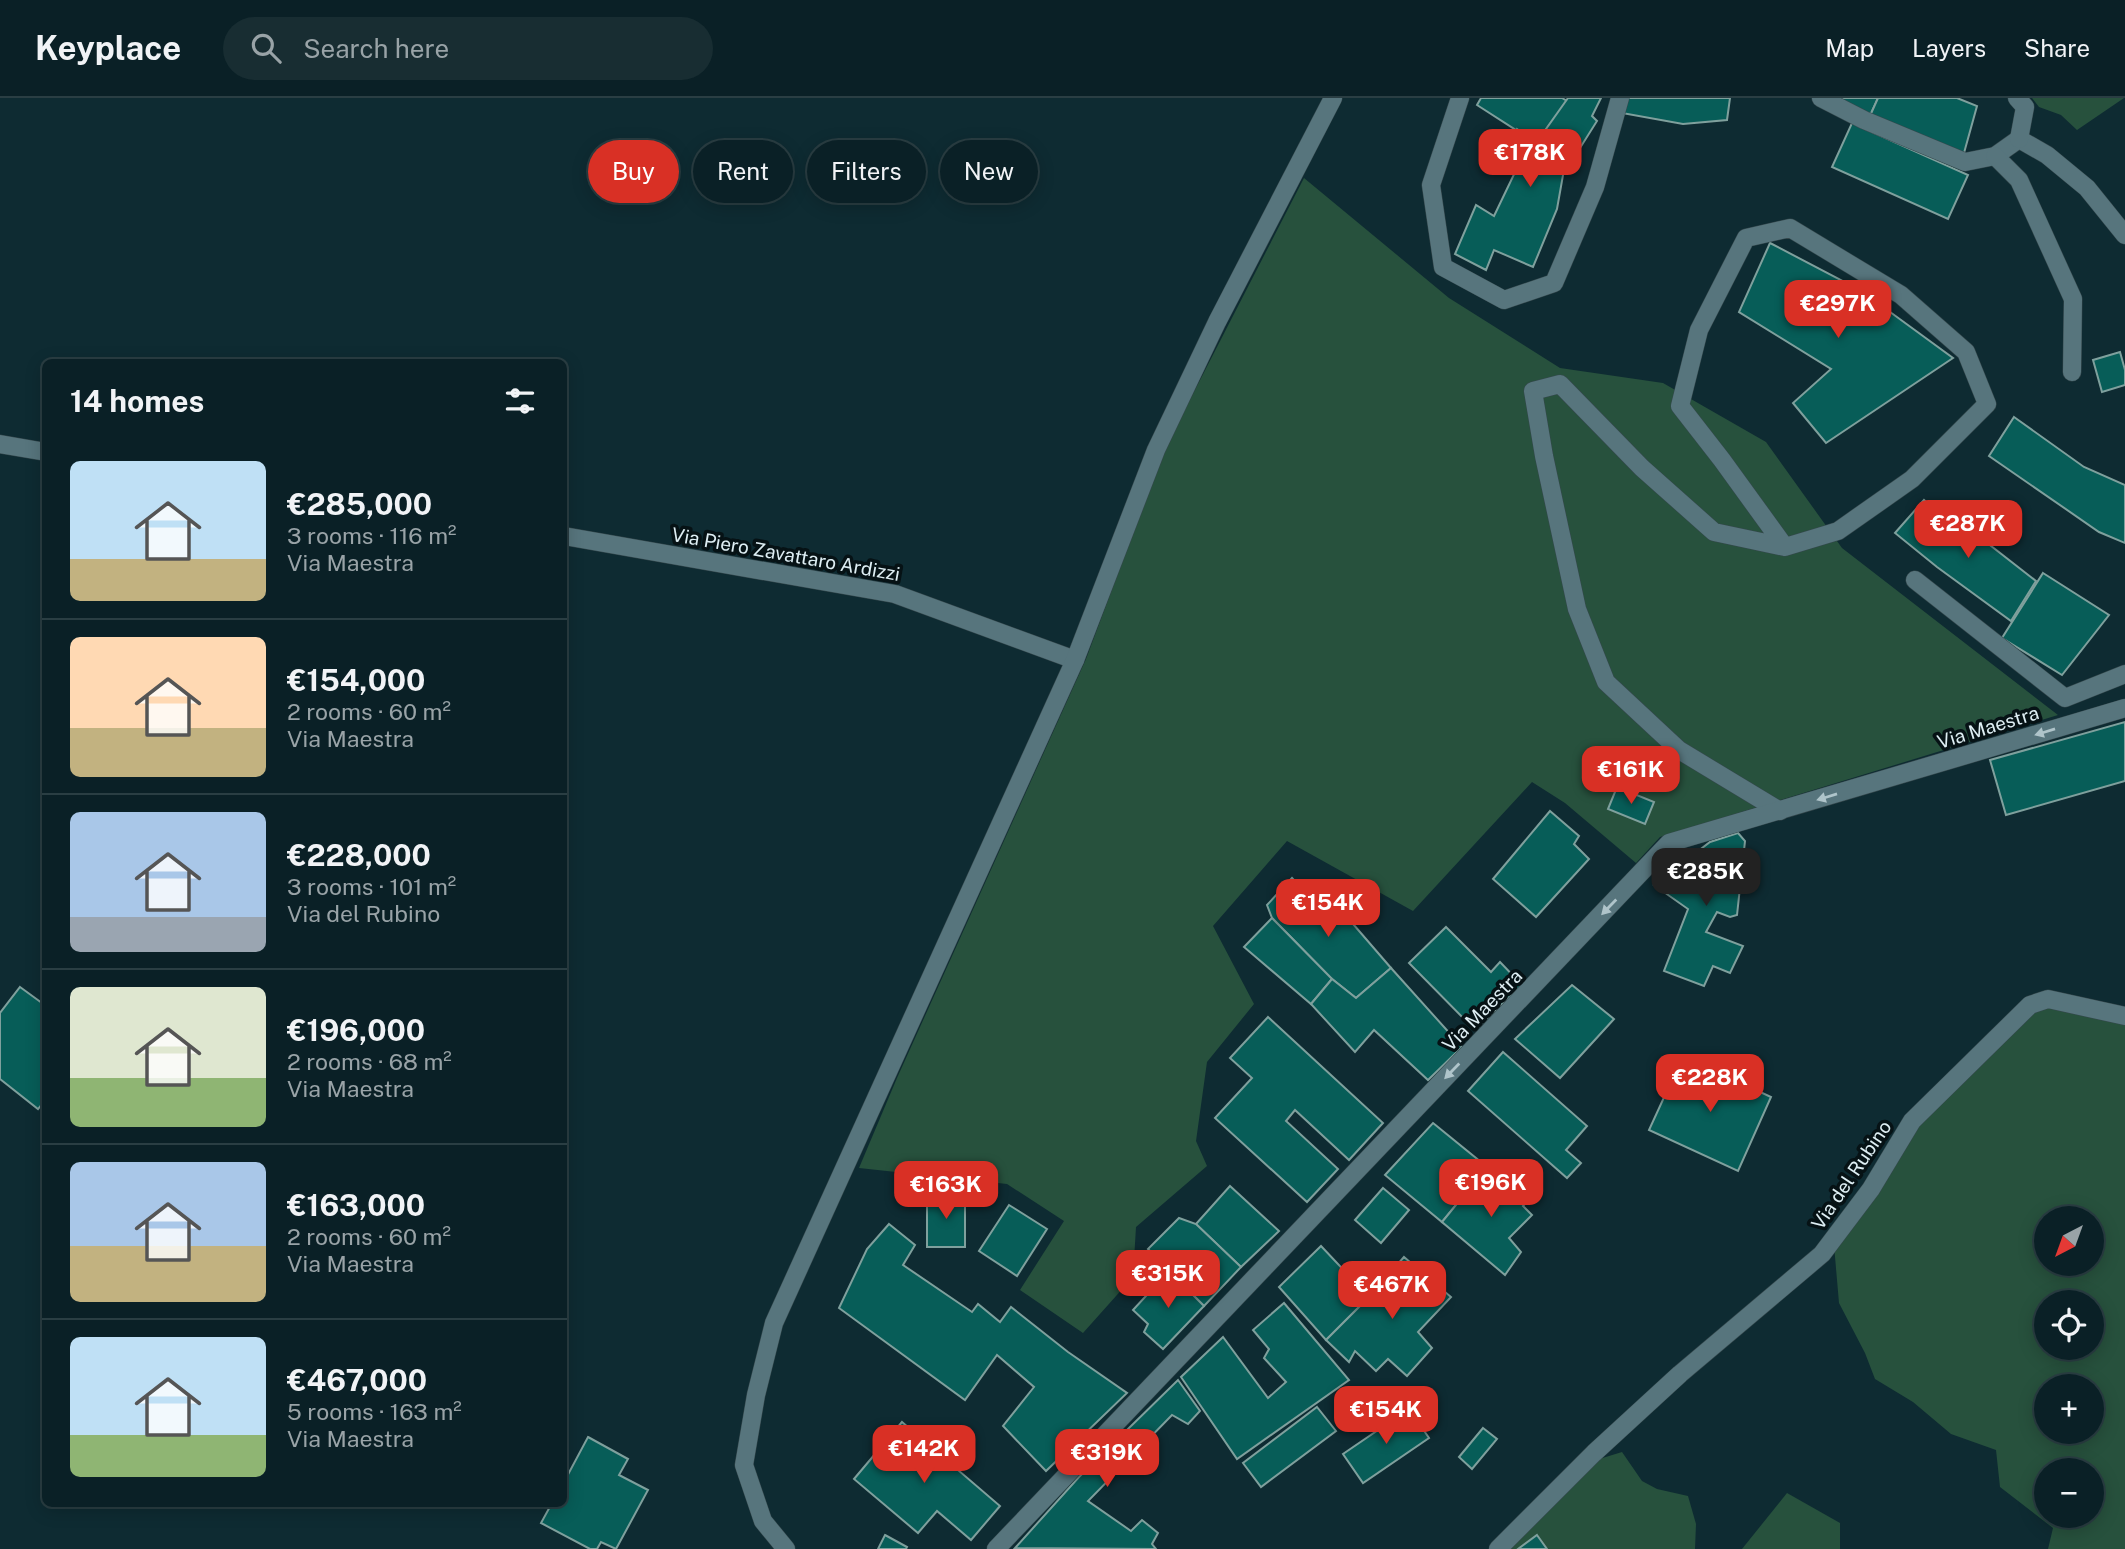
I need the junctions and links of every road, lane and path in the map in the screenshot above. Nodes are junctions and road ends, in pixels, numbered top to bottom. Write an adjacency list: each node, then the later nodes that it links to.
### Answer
1 (1333, 98): 15 (street)
2 (1460, 98): 3 (street)
3 (1620, 98)
4 (1821, 98): 7 (street)
5 (2017, 98): 6 (street)
6 (2019, 139): 7 (street); 8 (street)
7 (1995, 156): 9 (street)
8 (2125, 235)
9 (2072, 372)
10 (0, 444): 11 (street)
11 (42, 451)
12 (567, 537): 15 (street, Via Piero Zavattaro Ardizzi)
13 (1785, 547): 13 (street); 18 (street)
14 (1915, 580): 16 (street)
15 (1075, 660): 20 (street)
16 (2125, 674)
17 (2118, 710): 18 (street, Via Maestra, one-way to 18)
18 (1780, 811): 21 (street, Via Maestra, one-way to 21)
19 (2125, 1016): 22 (street, Via del Rubino)
20 (786, 1549)
21 (996, 1549)
22 (1498, 1549)

